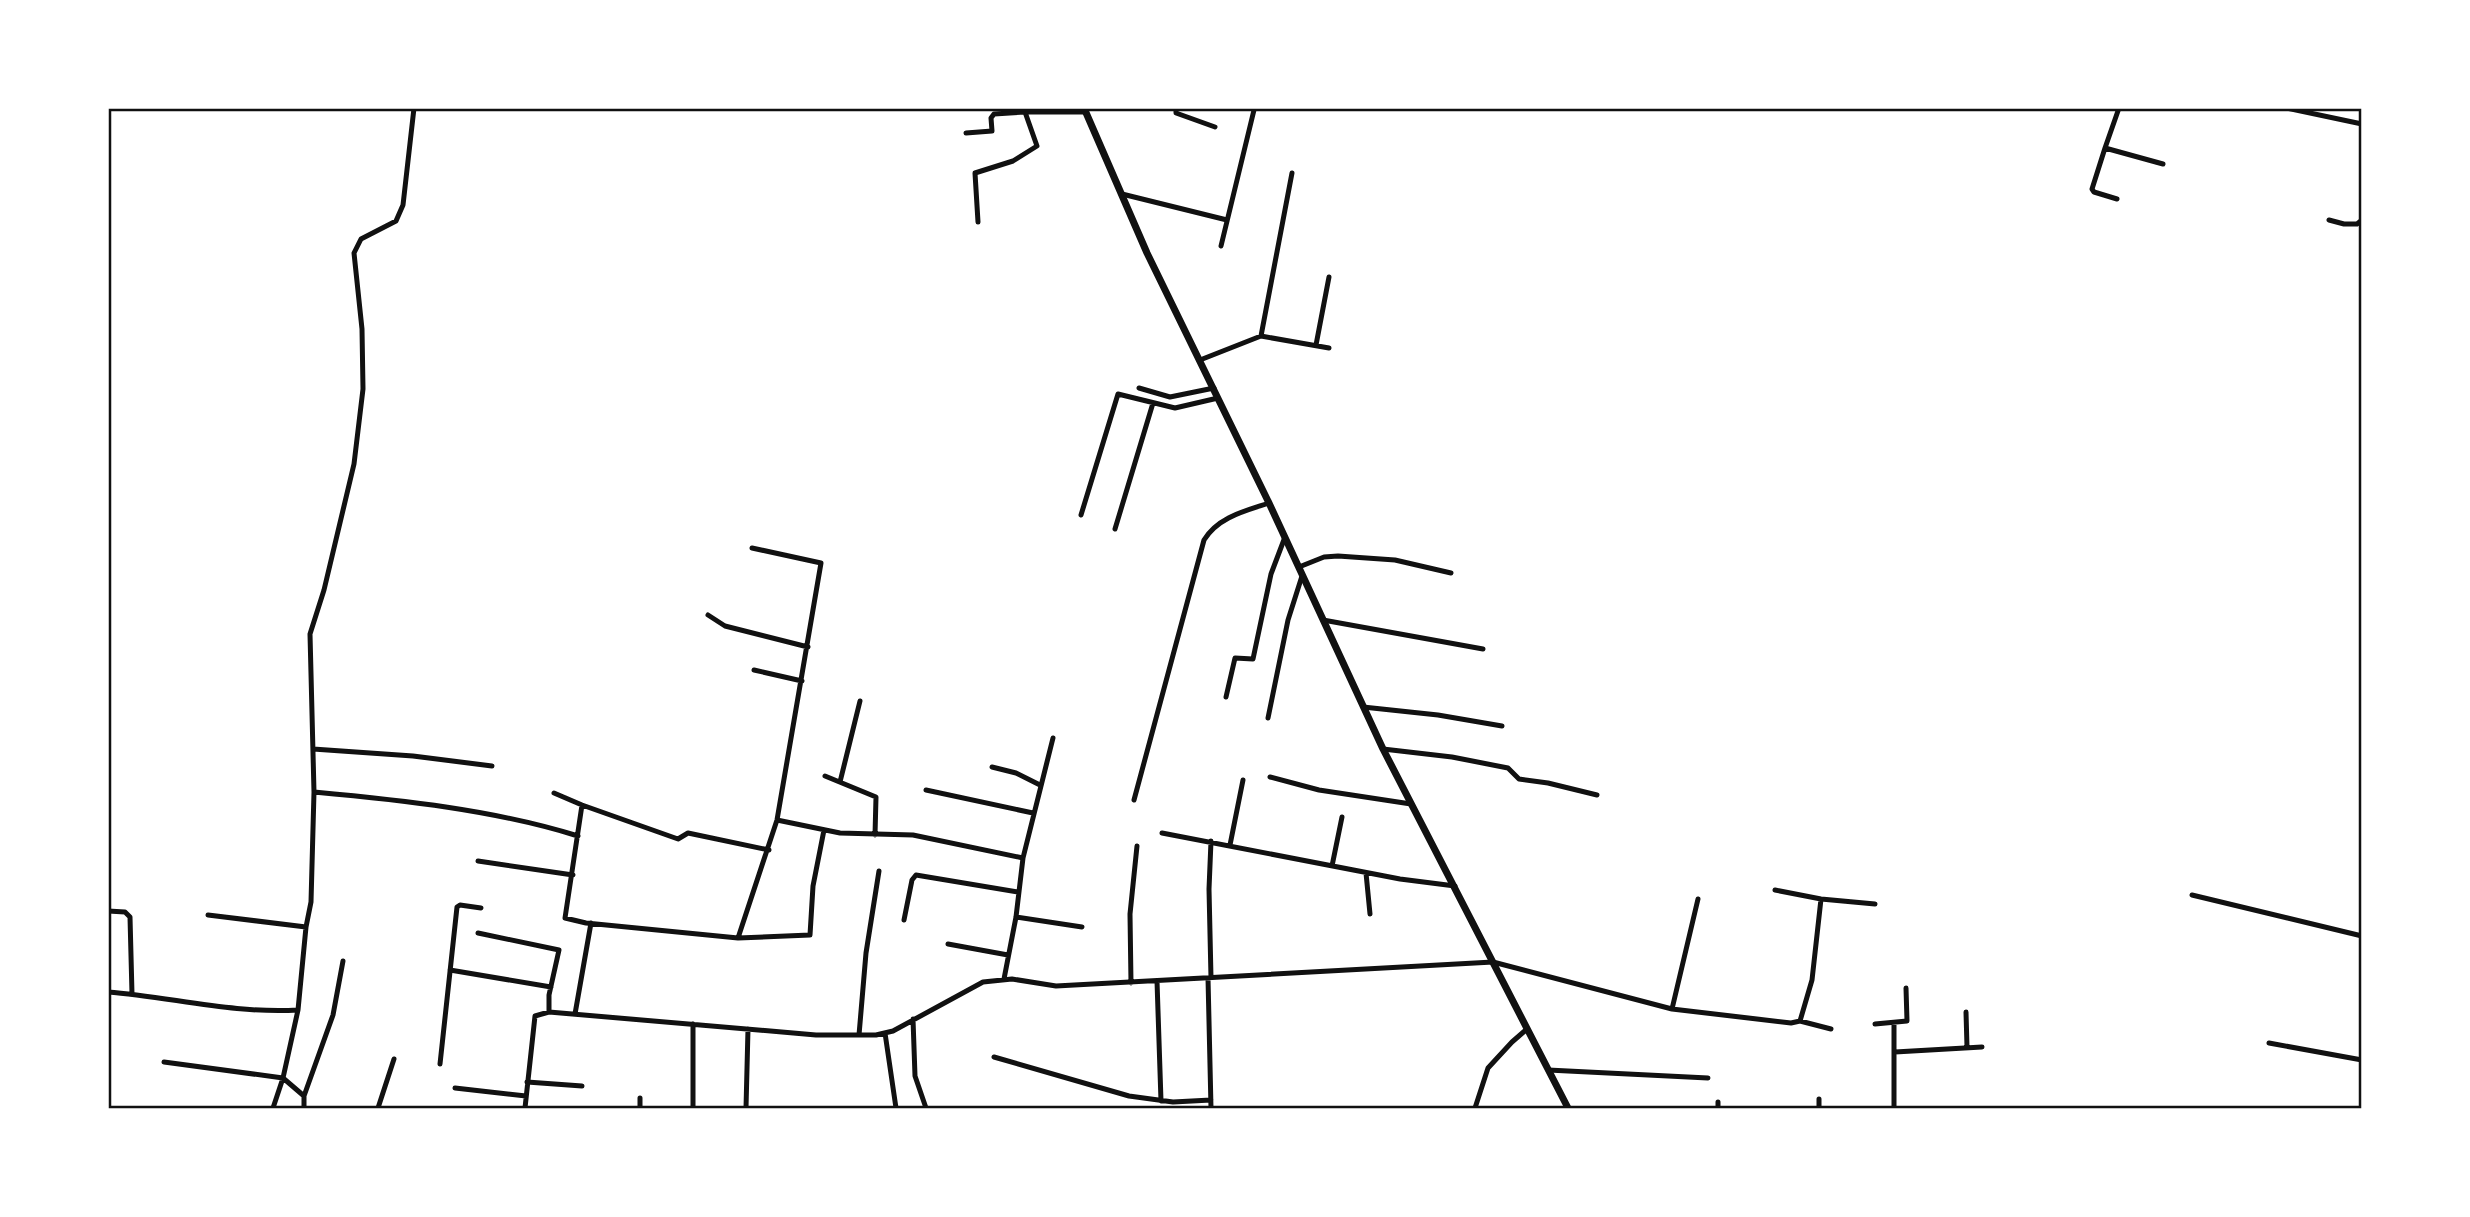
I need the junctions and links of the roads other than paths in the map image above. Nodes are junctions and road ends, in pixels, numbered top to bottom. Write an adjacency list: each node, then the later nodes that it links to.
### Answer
1 (414, 108): 50 (street)
2 (1176, 108): 9 (street)
3 (2119, 108): 11 (street)
4 (2286, 108): 8 (street)
5 (1085, 110): 7 (street); 14 (main road)
6 (1254, 110): 16 (street)
7 (1025, 112): 10 (street); 19 (street)
8 (2361, 124)
9 (1215, 127)
10 (966, 133)
11 (2105, 148): 12 (street); 15 (street)
12 (2163, 164)
13 (1292, 173): 22 (street)
14 (1122, 194): 16 (street); 25 (main road)
15 (2118, 199)
16 (1227, 220): 20 (street)
17 (2329, 220): 18 (street)
18 (2361, 220)
19 (978, 222)
20 (1221, 246)
21 (1329, 276): 23 (street)
22 (1261, 336): 23 (street); 25 (street)
23 (1316, 345): 24 (street)
24 (1329, 348)
25 (1200, 360): 27 (main road)
26 (1139, 388): 27 (street)
27 (1214, 388): 28 (main road)
28 (1218, 398): 29 (street); 30 (main road)
29 (1153, 403): 31 (street); 32 (street)
30 (1269, 503): 33 (main road); 63 (street)
31 (1081, 515)
32 (1115, 529)
33 (1285, 537): 35 (main road); 44 (street)
34 (752, 548): 40 (street)
35 (1299, 568): 36 (street); 37 (main road)
36 (1451, 573)
37 (1302, 576): 39 (main road); 47 (street)
38 (708, 615): 40 (street)
39 (1323, 620): 41 (street); 46 (main road)
40 (808, 647): 43 (street)
41 (1483, 649)
42 (754, 670): 43 (street)
43 (802, 681): 68 (street)
44 (1226, 697)
45 (860, 701): 57 (street)
46 (1363, 707): 48 (street); 51 (main road)
47 (1268, 718)
48 (1502, 726)
49 (1053, 738): 58 (street)
50 (313, 749): 52 (street); 60 (street)
51 (1383, 749): 62 (street); 64 (main road)
52 (492, 766)
53 (992, 767): 58 (street)
54 (825, 776): 57 (street)
55 (1270, 777): 64 (street)
56 (1243, 780): 74 (street)
57 (840, 782): 71 (street)
58 (1040, 785): 66 (street)
59 (926, 790): 66 (street)
60 (314, 792): 72 (street); 97 (street)
61 (554, 793): 65 (street)
62 (1597, 795)
63 (1134, 800)
64 (1412, 804): 83 (main road)
65 (582, 805): 72 (street); 76 (street)
66 (1033, 813): 77 (street)
67 (1342, 817): 79 (street)
68 (777, 820): 69 (street); 76 (street)
69 (824, 830): 71 (street); 101 (street)
70 (1161, 833): 73 (street)
71 (876, 835): 77 (street)
72 (579, 836): 82 (street)
73 (1212, 841): 74 (street); 107 (street)
74 (1230, 845): 79 (street)
75 (1137, 846): 110 (street)
76 (769, 850): 101 (street)
77 (1023, 858): 85 (street)
78 (478, 861): 82 (street)
79 (1332, 866): 81 (street)
80 (879, 871): 129 (street)
81 (1366, 873): 83 (street); 92 (street)
82 (573, 875): 96 (street)
83 (1455, 887): 105 (main road)
84 (1775, 890): 88 (street)
85 (1018, 892): 94 (street); 95 (street)
86 (2192, 895): 100 (street)
87 (1698, 899): 115 (street)
88 (1822, 899): 89 (street); 121 (street)
89 (1875, 904)
90 (481, 908): 106 (street)
91 (108, 911): 114 (street)
92 (1370, 914)
93 (208, 915): 97 (street)
94 (1016, 917): 98 (street); 103 (street)
95 (904, 920)
96 (591, 923): 101 (street); 119 (street)
97 (306, 927): 116 (street)
98 (1082, 927)
99 (478, 933): 111 (street)
100 (2361, 936)
101 (737, 938)
102 (948, 944): 103 (street)
103 (1009, 955): 108 (street)
104 (343, 961): 145 (street)
105 (1493, 962): 107 (street); 115 (street); 127 (main road)
106 (450, 971): 111 (street); 138 (street)
107 (1210, 978): 109 (street); 149 (street)
108 (1004, 979): 110 (street); 120 (street)
109 (1157, 981): 110 (street); 150 (street)
110 (1131, 983)
111 (551, 987): 117 (street)
112 (1906, 988): 124 (street)
113 (108, 992): 114 (street)
114 (132, 994): 116 (street)
115 (1672, 1009): 121 (street)
116 (298, 1010): 140 (street)
117 (549, 1012): 119 (street); 142 (street)
118 (1966, 1012): 131 (street)
119 (575, 1014): 122 (street)
120 (914, 1019): 128 (street); 159 (street)
121 (1800, 1021): 126 (street)
122 (693, 1024): 125 (street); 156 (street)
123 (1875, 1024): 124 (street)
124 (1894, 1024): 133 (street)
125 (748, 1029): 129 (street); 157 (street)
126 (1830, 1029)
127 (1527, 1030): 139 (main road); 161 (street)
128 (885, 1033): 129 (street); 158 (street)
129 (859, 1035)
130 (2269, 1043): 136 (street)
131 (1967, 1047): 132 (street); 133 (street)
132 (1982, 1047)
133 (1895, 1052): 164 (street)
134 (994, 1057): 150 (street)
135 (394, 1059): 153 (street)
136 (2361, 1060)
137 (164, 1062): 140 (street)
138 (440, 1064)
139 (1548, 1070): 141 (street); 162 (main road)
140 (283, 1078): 145 (street); 151 (street)
141 (1708, 1078)
142 (527, 1082): 143 (street); 146 (street)
143 (582, 1086)
144 (455, 1088): 146 (street)
145 (304, 1096): 152 (street)
146 (526, 1096): 154 (street)
147 (640, 1098): 155 (street)
148 (1819, 1099): 163 (street)
149 (1211, 1100): 150 (street); 160 (street)
150 (1161, 1101)
151 (273, 1108)
152 (304, 1108)
153 (378, 1108)
154 (525, 1108)
155 (640, 1108)
156 (693, 1108)
157 (746, 1108)
158 (897, 1108)
159 (926, 1108)
160 (1211, 1108)
161 (1475, 1108)
162 (1568, 1108)
163 (1819, 1108)
164 (1894, 1108)

